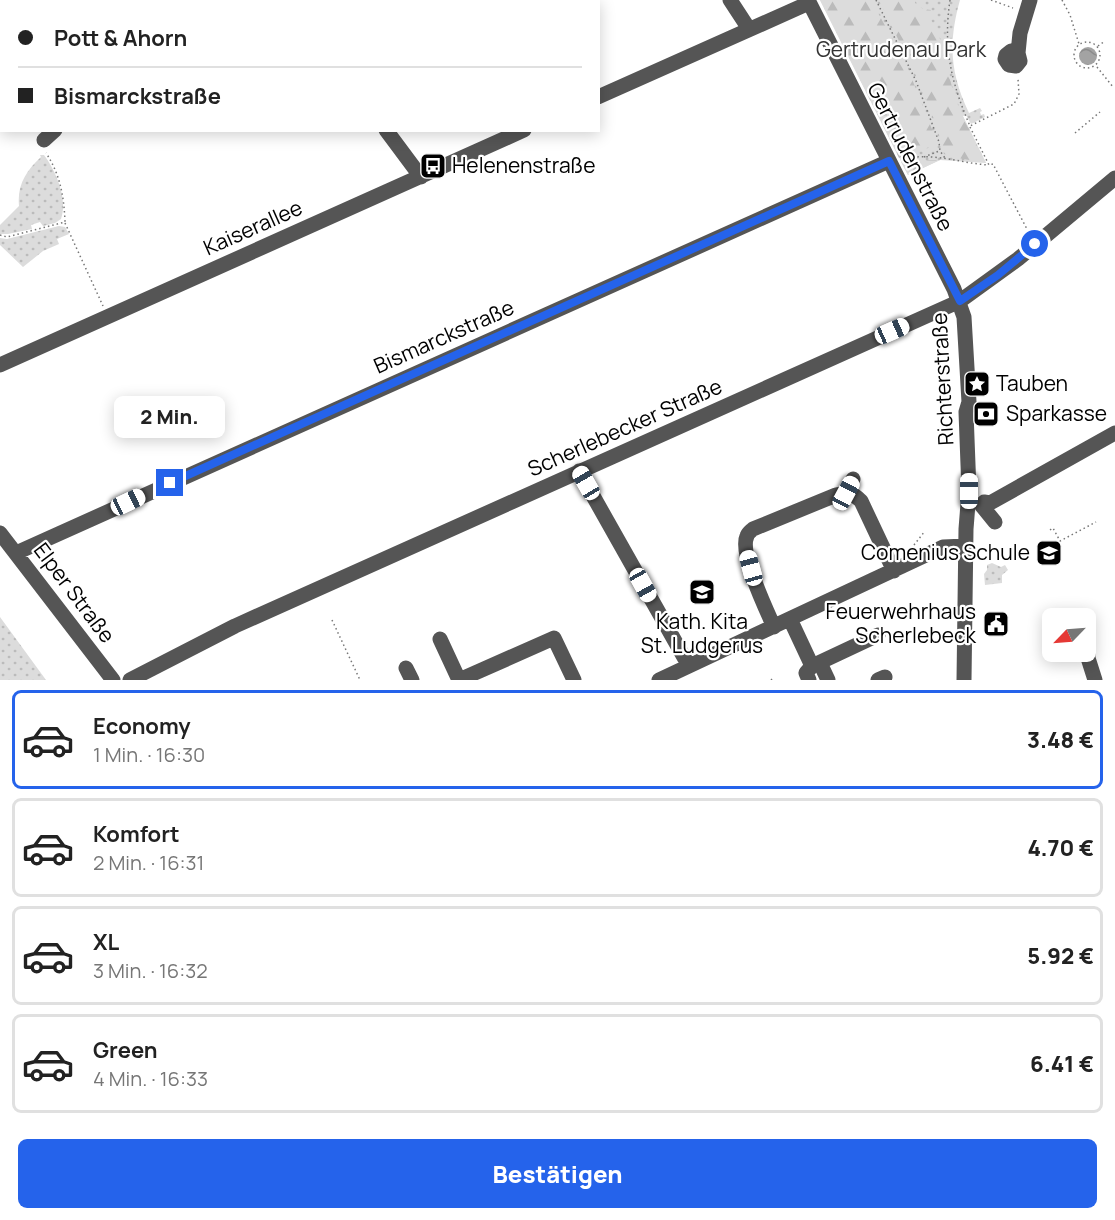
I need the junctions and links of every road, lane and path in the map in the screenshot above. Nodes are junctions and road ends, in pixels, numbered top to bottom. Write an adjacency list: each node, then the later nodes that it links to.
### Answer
1 (729, 0): 8 (street)
2 (876, 0): 22 (path)
3 (950, 0): 17 (path)
4 (991, 0): 7 (path)
5 (1062, 0): 10 (path)
6 (808, 1): 8 (street); 25 (street, Gertrudenstraße)
7 (1028, 6): 12 (street)
8 (749, 29): 15 (street)
9 (1105, 41): 11 (path)
10 (1079, 44): 11 (path); 13 (path)
11 (1097, 47): 13 (path)
12 (1017, 59): 17 (path)
13 (1096, 67): 14 (path)
14 (1113, 87)
15 (600, 96)
16 (1100, 112): 20 (path)
17 (970, 126): 26 (path)
18 (387, 132): 27 (street)
19 (520, 132): 27 (street, Kaiserallee)
20 (1075, 133)
21 (48, 141): 29 (path)
22 (940, 151): 23 (path); 24 (path)
23 (923, 157): 24 (path); 25 (path)
24 (945, 158): 26 (path)
25 (889, 162): 32 (street, Gertrudenstraße); 45 (street, Bismarckstraße)
26 (989, 165): 31 (path)
27 (421, 177): 33 (street, Kaiserallee)
28 (1115, 178): 32 (street, Scherlebecker Straße)
29 (65, 222): 30 (path); 33 (path)
30 (0, 235)
31 (1030, 235)
32 (960, 301): 36 (street, Scherlebecker Straße); 37 (street, Richterstraße)
33 (108, 317): 34 (street, Kaiserallee)
34 (0, 365)
35 (1115, 433): 37 (street)
36 (579, 471): 53 (street); 56 (street, Scherlebecker Straße)
37 (978, 506): 38 (street); 44 (street, Richterstraße)
38 (995, 522)
39 (1096, 522): 40 (path)
40 (1050, 530)
41 (925, 531): 43 (path)
42 (0, 533): 45 (street, Elper Straße)
43 (914, 546)
44 (966, 546): 46 (street); 62 (street, Richterstraße)
45 (16, 553): 55 (street, Elper Straße)
46 (894, 571): 47 (street); 49 (street)
47 (790, 619): 49 (street); 54 (street)
48 (332, 620): 57 (path)
49 (774, 627): 53 (street)
50 (878, 635): 54 (street)
51 (440, 639): 58 (street)
52 (1089, 662): 63 (street)
53 (689, 666): 60 (street)
54 (814, 670): 61 (street)
55 (113, 680)
56 (130, 680)
57 (360, 680)
58 (459, 680): 59 (street)
59 (574, 680)
60 (659, 680)
61 (828, 680)
62 (964, 680)
63 (1095, 680)

